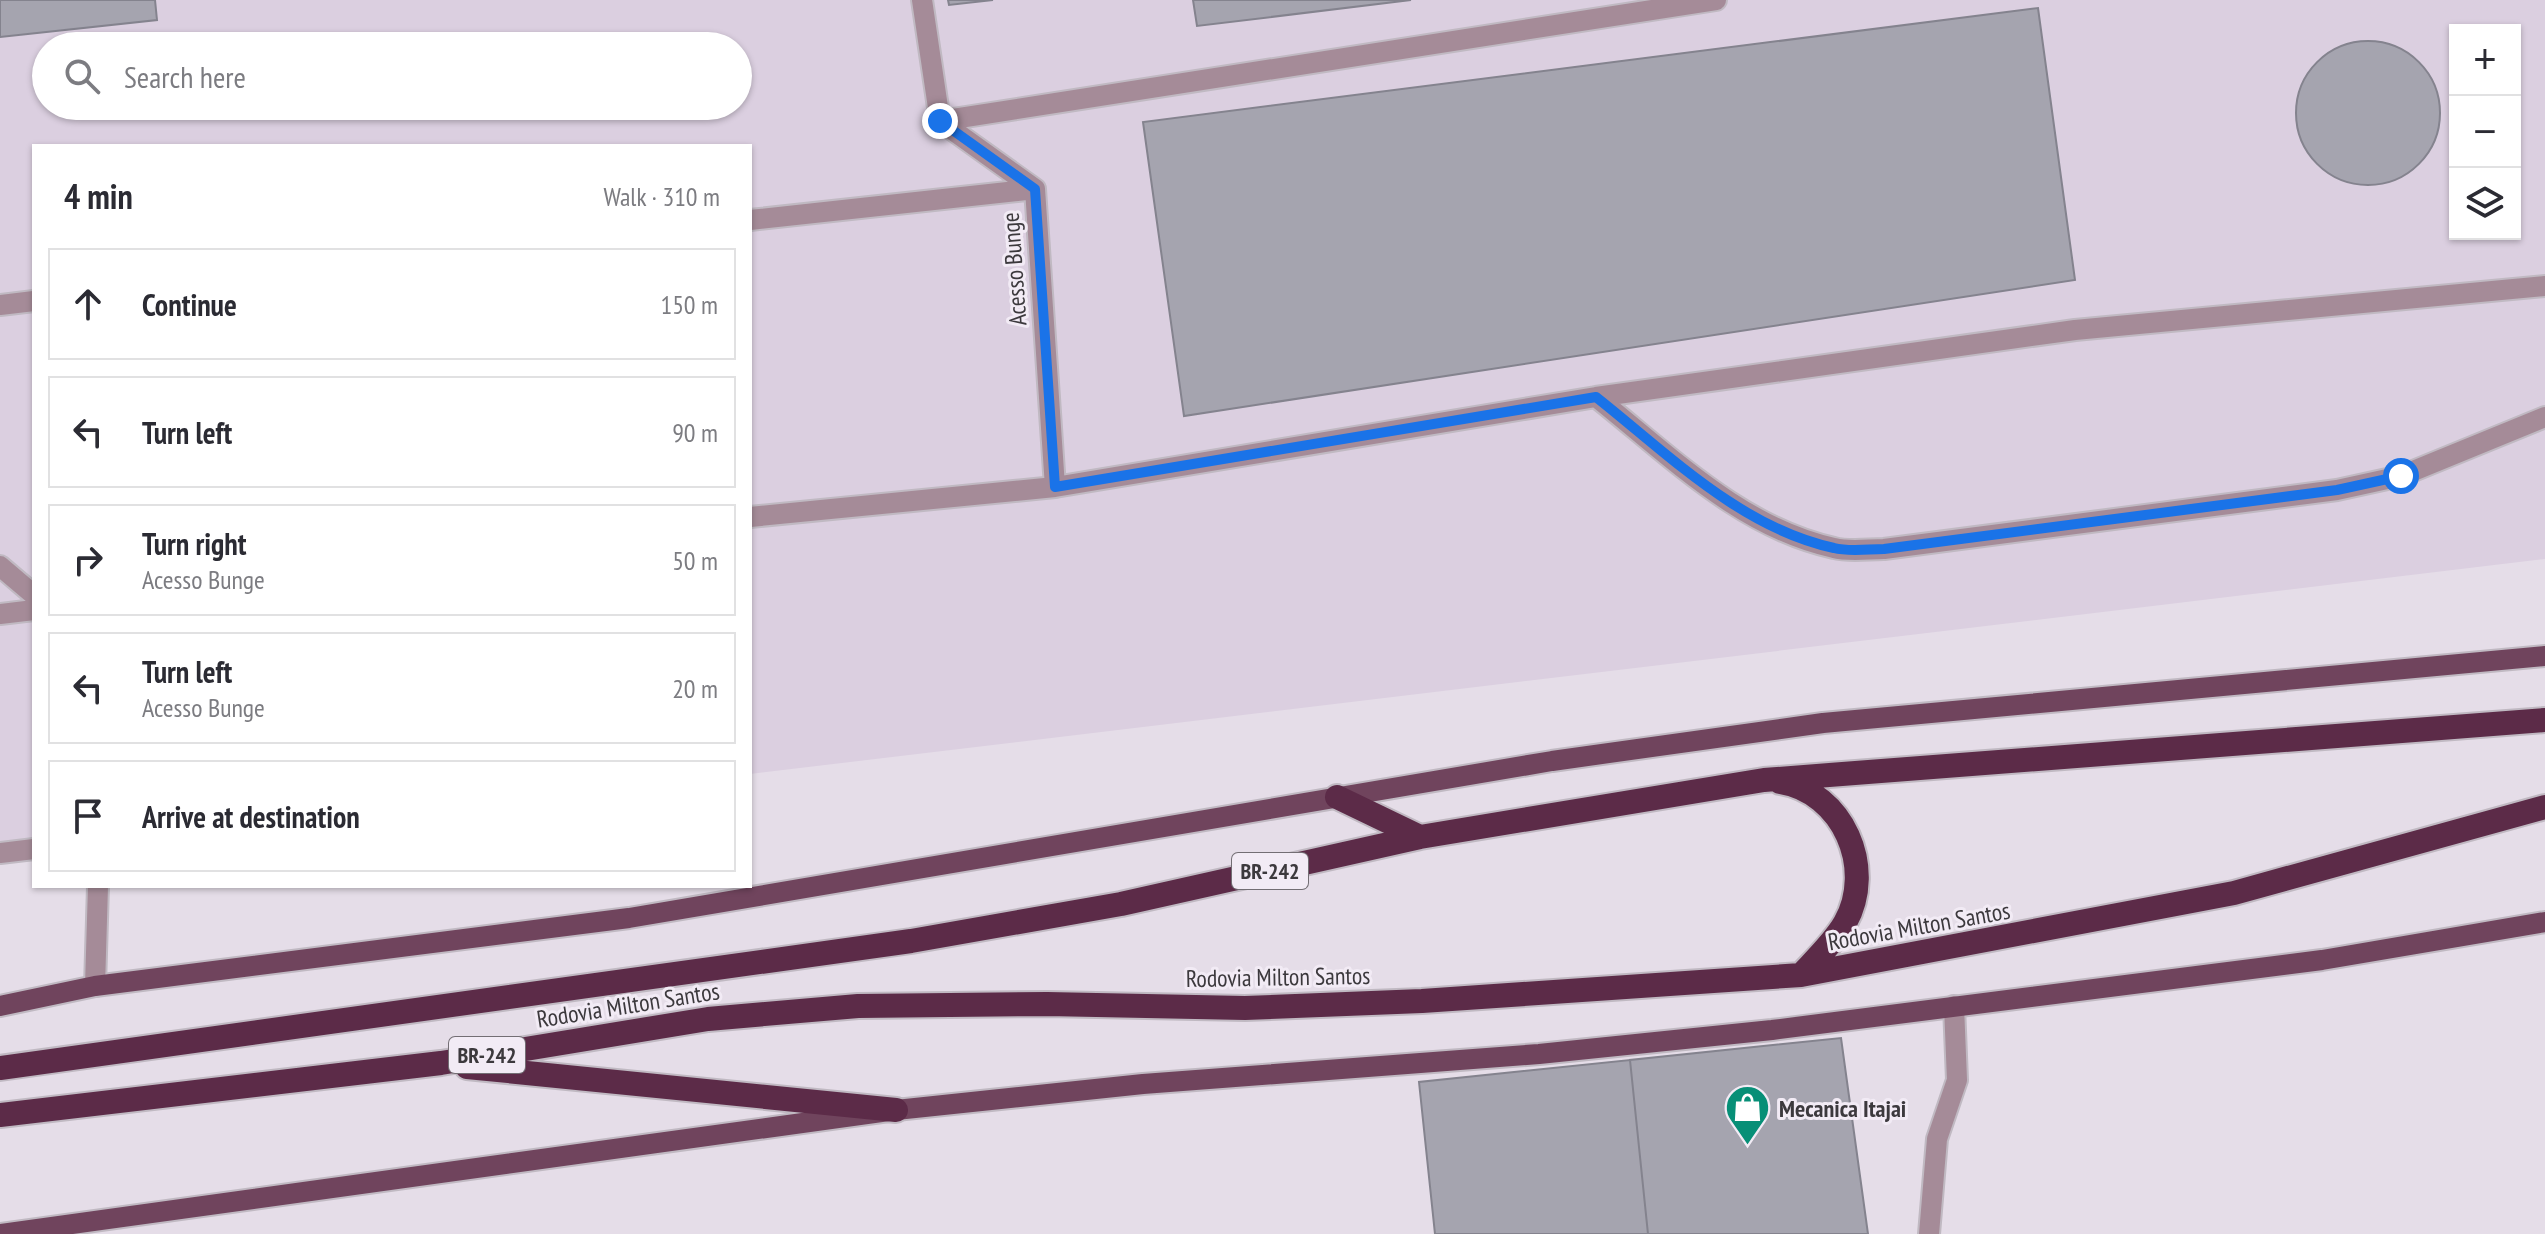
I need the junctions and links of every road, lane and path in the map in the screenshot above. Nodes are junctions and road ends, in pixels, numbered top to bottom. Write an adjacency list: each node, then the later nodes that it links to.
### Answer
1 (922, 0): 3 (lane)
2 (1716, 0): 3 (lane)
3 (940, 121): 4 (lane, Acesso Bunge)
4 (1035, 189): 5 (lane); 11 (lane, Acesso Bunge)
5 (752, 220)
6 (2545, 286): 9 (lane)
7 (32, 301): 8 (lane)
8 (0, 305)
9 (1596, 397): 10 (lane); 11 (lane)
10 (2545, 417)
11 (1055, 487): 12 (lane)
12 (752, 517)
13 (0, 566): 14 (lane)
14 (32, 593)
15 (32, 610): 16 (lane)
16 (0, 614)
17 (2545, 656): 20 (main road)
18 (2545, 720): 19 (highway, Rodovia Milton Santos / BR-242)
19 (1764, 780): 22 (highway, Rodovia Milton Santos / BR-242); 27 (highway)
20 (1337, 797): 22 (highway); 28 (main road)
21 (2545, 807): 27 (highway, Rodovia Milton Santos / BR-242)
22 (1420, 837): 32 (highway, Rodovia Milton Santos / BR-242)
23 (32, 849): 24 (lane)
24 (0, 853)
25 (98, 888): 28 (lane)
26 (2545, 922): 30 (main road)
27 (1801, 975): 31 (highway, Rodovia Milton Santos / BR-242)
28 (95, 986): 29 (main road)
29 (0, 1006)
30 (1954, 1006): 33 (main road); 36 (lane)
31 (441, 1063): 33 (highway); 34 (highway, Rodovia Milton Santos / BR-242)
32 (0, 1068)
33 (896, 1110): 35 (main road)
34 (0, 1115)
35 (0, 1234)
36 (1929, 1234)

